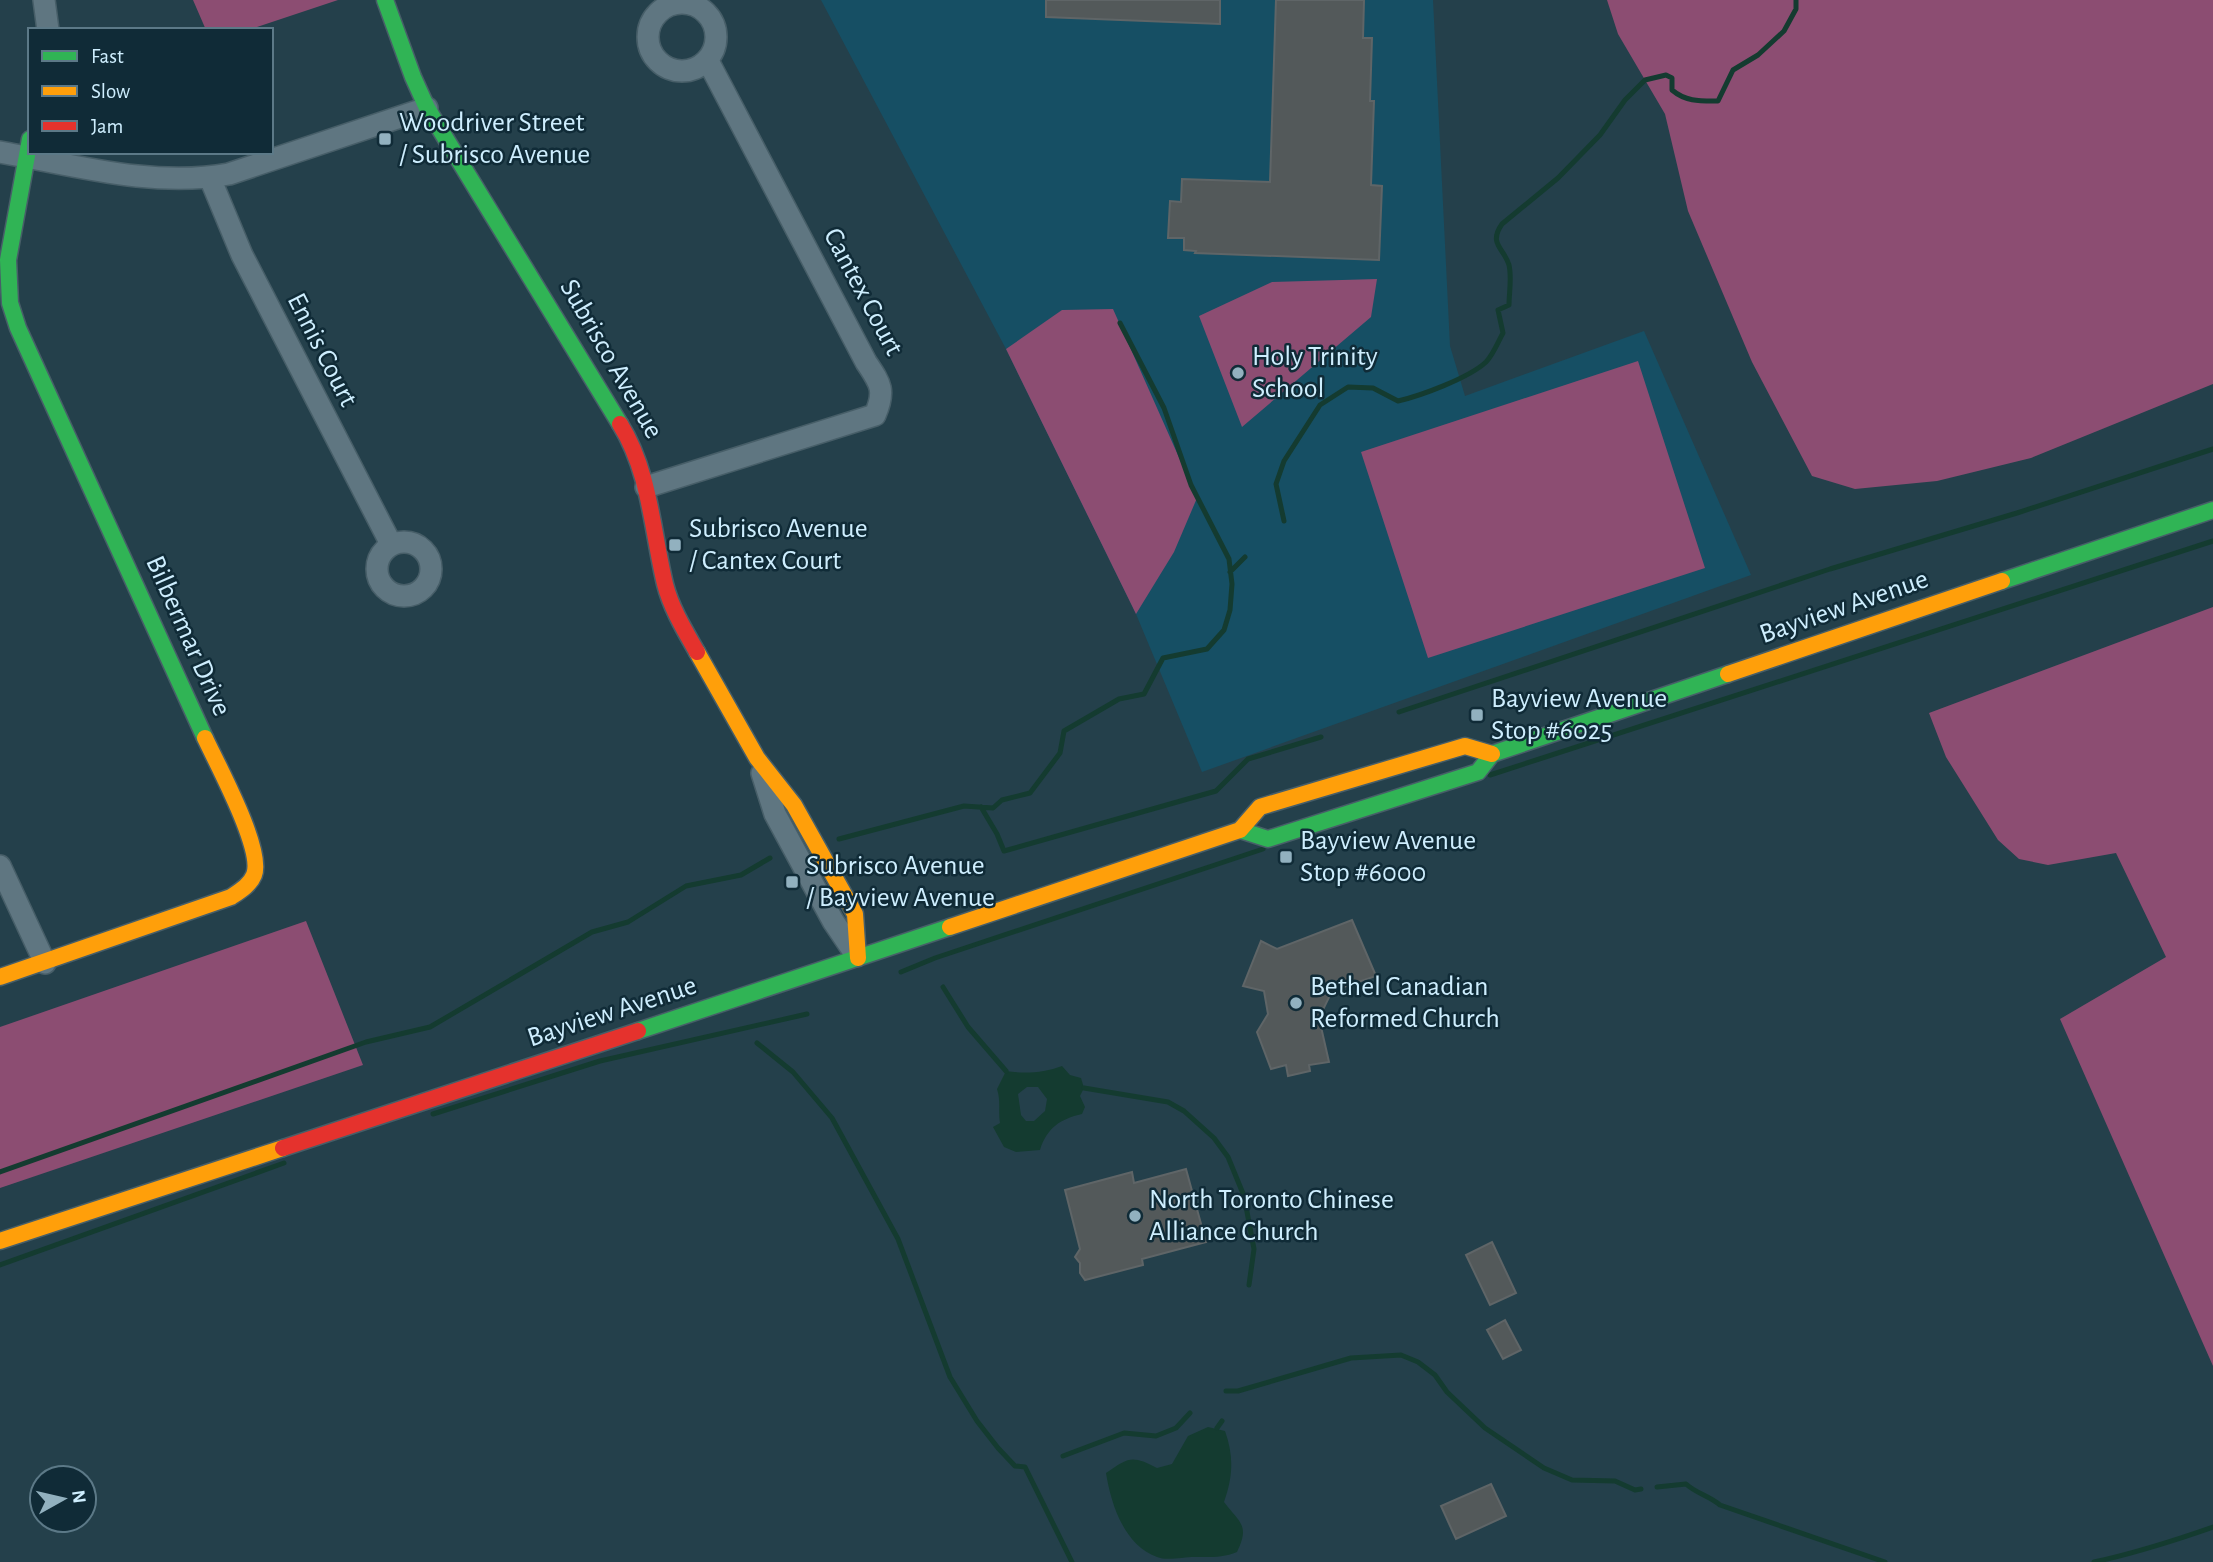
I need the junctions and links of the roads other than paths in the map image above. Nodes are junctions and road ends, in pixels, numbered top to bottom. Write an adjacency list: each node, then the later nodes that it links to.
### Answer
1 (44, 0): 3 (street)
2 (385, 0): 5 (main road, Subrisco Avenue)
3 (48, 28)
4 (708, 61): 10 (street, Cantex Court)
5 (427, 108): 9 (street); 10 (main road, Subrisco Avenue)
6 (28, 148): 7 (street); 18 (main road, Bilbermar Drive)
7 (0, 152)
8 (50, 154): 9 (street)
9 (209, 178): 12 (street, Ennis Court)
10 (646, 487): 14 (main road, Subrisco Avenue)
11 (2213, 510): 13 (main road, Bayview Avenue)
12 (391, 544)
13 (1492, 754): 15 (main road, Bayview Avenue); 15 (main road, Bayview Avenue)
14 (757, 758): 17 (street, Subrisco Avenue)
15 (1240, 830): 17 (main road, Bayview Avenue)
16 (0, 866): 18 (street)
17 (858, 958): 20 (main road, Bayview Avenue)
18 (45, 962): 19 (main road, Bilbermar Drive)
19 (0, 977)
20 (0, 1241)

